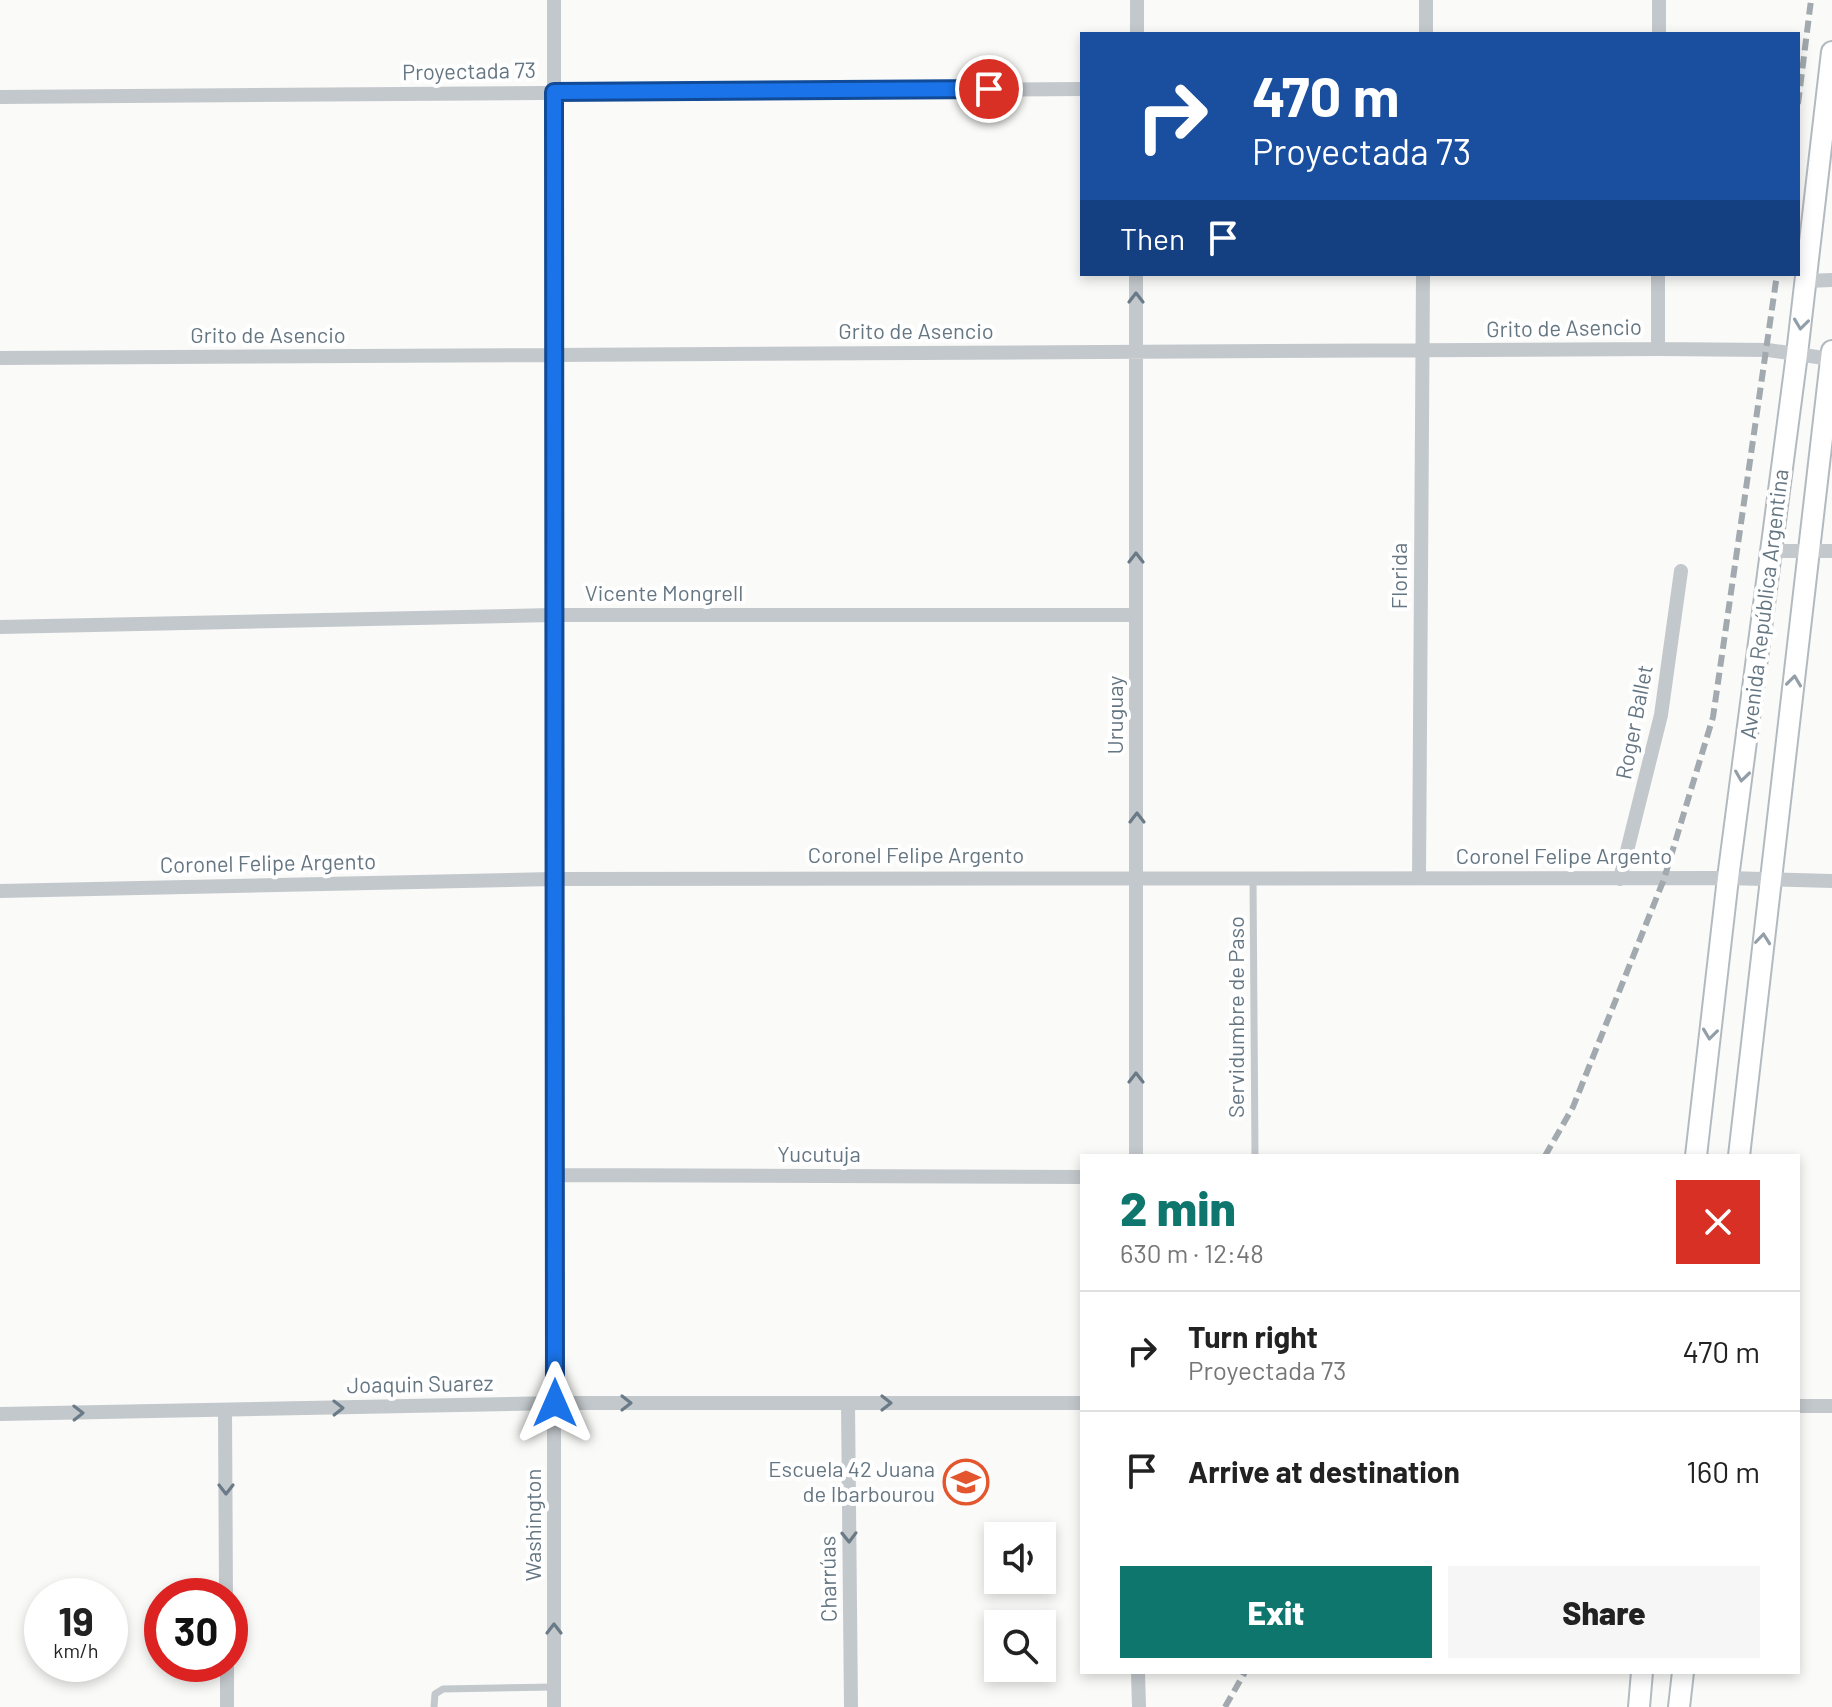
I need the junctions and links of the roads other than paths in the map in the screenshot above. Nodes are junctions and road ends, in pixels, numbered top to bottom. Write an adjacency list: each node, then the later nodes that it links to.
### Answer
1 (554, 0): 10 (street, Washington)
2 (1137, 0): 5 (street)
3 (1426, 0): 6 (street)
4 (1659, 0): 7 (street)
5 (1137, 32)
6 (1426, 32)
7 (1659, 32)
8 (1832, 52): 12 (street, Avenida República Argentina)
9 (1080, 89): 10 (street, Proyectada 73)
10 (554, 92): 11 (street, Proyectada 73); 23 (street, Washington)
11 (0, 97)
12 (1822, 208): 17 (street, Avenida República Argentina)
13 (1136, 276): 21 (street, Uruguay, one-way to 13)
14 (1423, 276): 19 (street, Florida)
15 (1658, 276): 18 (street)
16 (1832, 280): 17 (street)
17 (1806, 281): 22 (street, Avenida República Argentina, one-way to 22)
18 (1658, 349): 19 (street, Grito de Asencio); 22 (street, Grito de Asencio)
19 (1422, 351): 21 (street, Grito de Asencio); 35 (street, Florida)
20 (1832, 351): 25 (street, Avenida República Argentina)
21 (1136, 352): 23 (street, Grito de Asencio); 31 (street, Uruguay, one-way to 21)
22 (1797, 354): 25 (street, Grito de Asencio); 26 (street, Avenida República Argentina)
23 (554, 355): 24 (street, Grito de Asencio); 30 (street, Washington)
24 (0, 358)
25 (1831, 359): 27 (street, Avenida República Argentina)
26 (1771, 551): 27 (street); 36 (street, Avenida República Argentina, one-way to 36)
27 (1810, 551): 28 (street); 39 (street, Avenida República Argentina, one-way to 27)
28 (1832, 551)
29 (1681, 571): 38 (street, Roger Ballet)
30 (553, 615): 31 (street, Vicente Mongrell); 32 (street, Vicente Mongrell); 37 (street, Washington)
31 (1136, 615): 33 (street, Uruguay, one-way to 31)
32 (0, 627)
33 (1137, 876): 34 (street, Coronel Felipe Argento); 37 (street, Coronel Felipe Argento); 42 (street, Uruguay, one-way to 33)
34 (1253, 878): 35 (street, Coronel Felipe Argento); 43 (lane, Servidumbre de Paso)
35 (1419, 878): 38 (street, Coronel Felipe Argento)
36 (1728, 878): 38 (street, Coronel Felipe Argento); 39 (street, Coronel Felipe Argento); 44 (street, Avenida República Argentina, one-way to 44)
37 (553, 879): 41 (street, Coronel Felipe Argento); 46 (street, Washington)
38 (1620, 879)
39 (1770, 879): 40 (street, Coronel Felipe Argento); 45 (street, Avenida República Argentina, one-way to 39)
40 (1832, 881)
41 (0, 891)
42 (1136, 1154)
43 (1255, 1154)
44 (1696, 1154)
45 (1739, 1154)
46 (555, 1175): 47 (street, Yucutuja); 48 (street, Washington)
47 (1080, 1177)
48 (555, 1403): 49 (street, Joaquin Suarez, one-way to 49); 53 (street, Joaquin Suarez, one-way to 48); 60 (street, Washington, one-way to 48)
49 (848, 1403): 50 (street, Joaquin Suarez, one-way to 50); 64 (street, Charrúas, one-way to 64)
50 (1080, 1403)
51 (1800, 1406): 52 (street)
52 (1832, 1406)
53 (225, 1411): 54 (street, Joaquin Suarez, one-way to 53); 55 (street, one-way to 55)
54 (0, 1414)
55 (226, 1578)
56 (1138, 1674): 65 (street)
57 (1642, 1674): 66 (street)
58 (1683, 1674): 67 (street)
59 (227, 1682): 61 (street)
60 (554, 1687): 62 (lane); 63 (street, Washington)
61 (227, 1707)
62 (434, 1707)
63 (554, 1707)
64 (851, 1707)
65 (1139, 1707)
66 (1639, 1707)
67 (1679, 1707)

